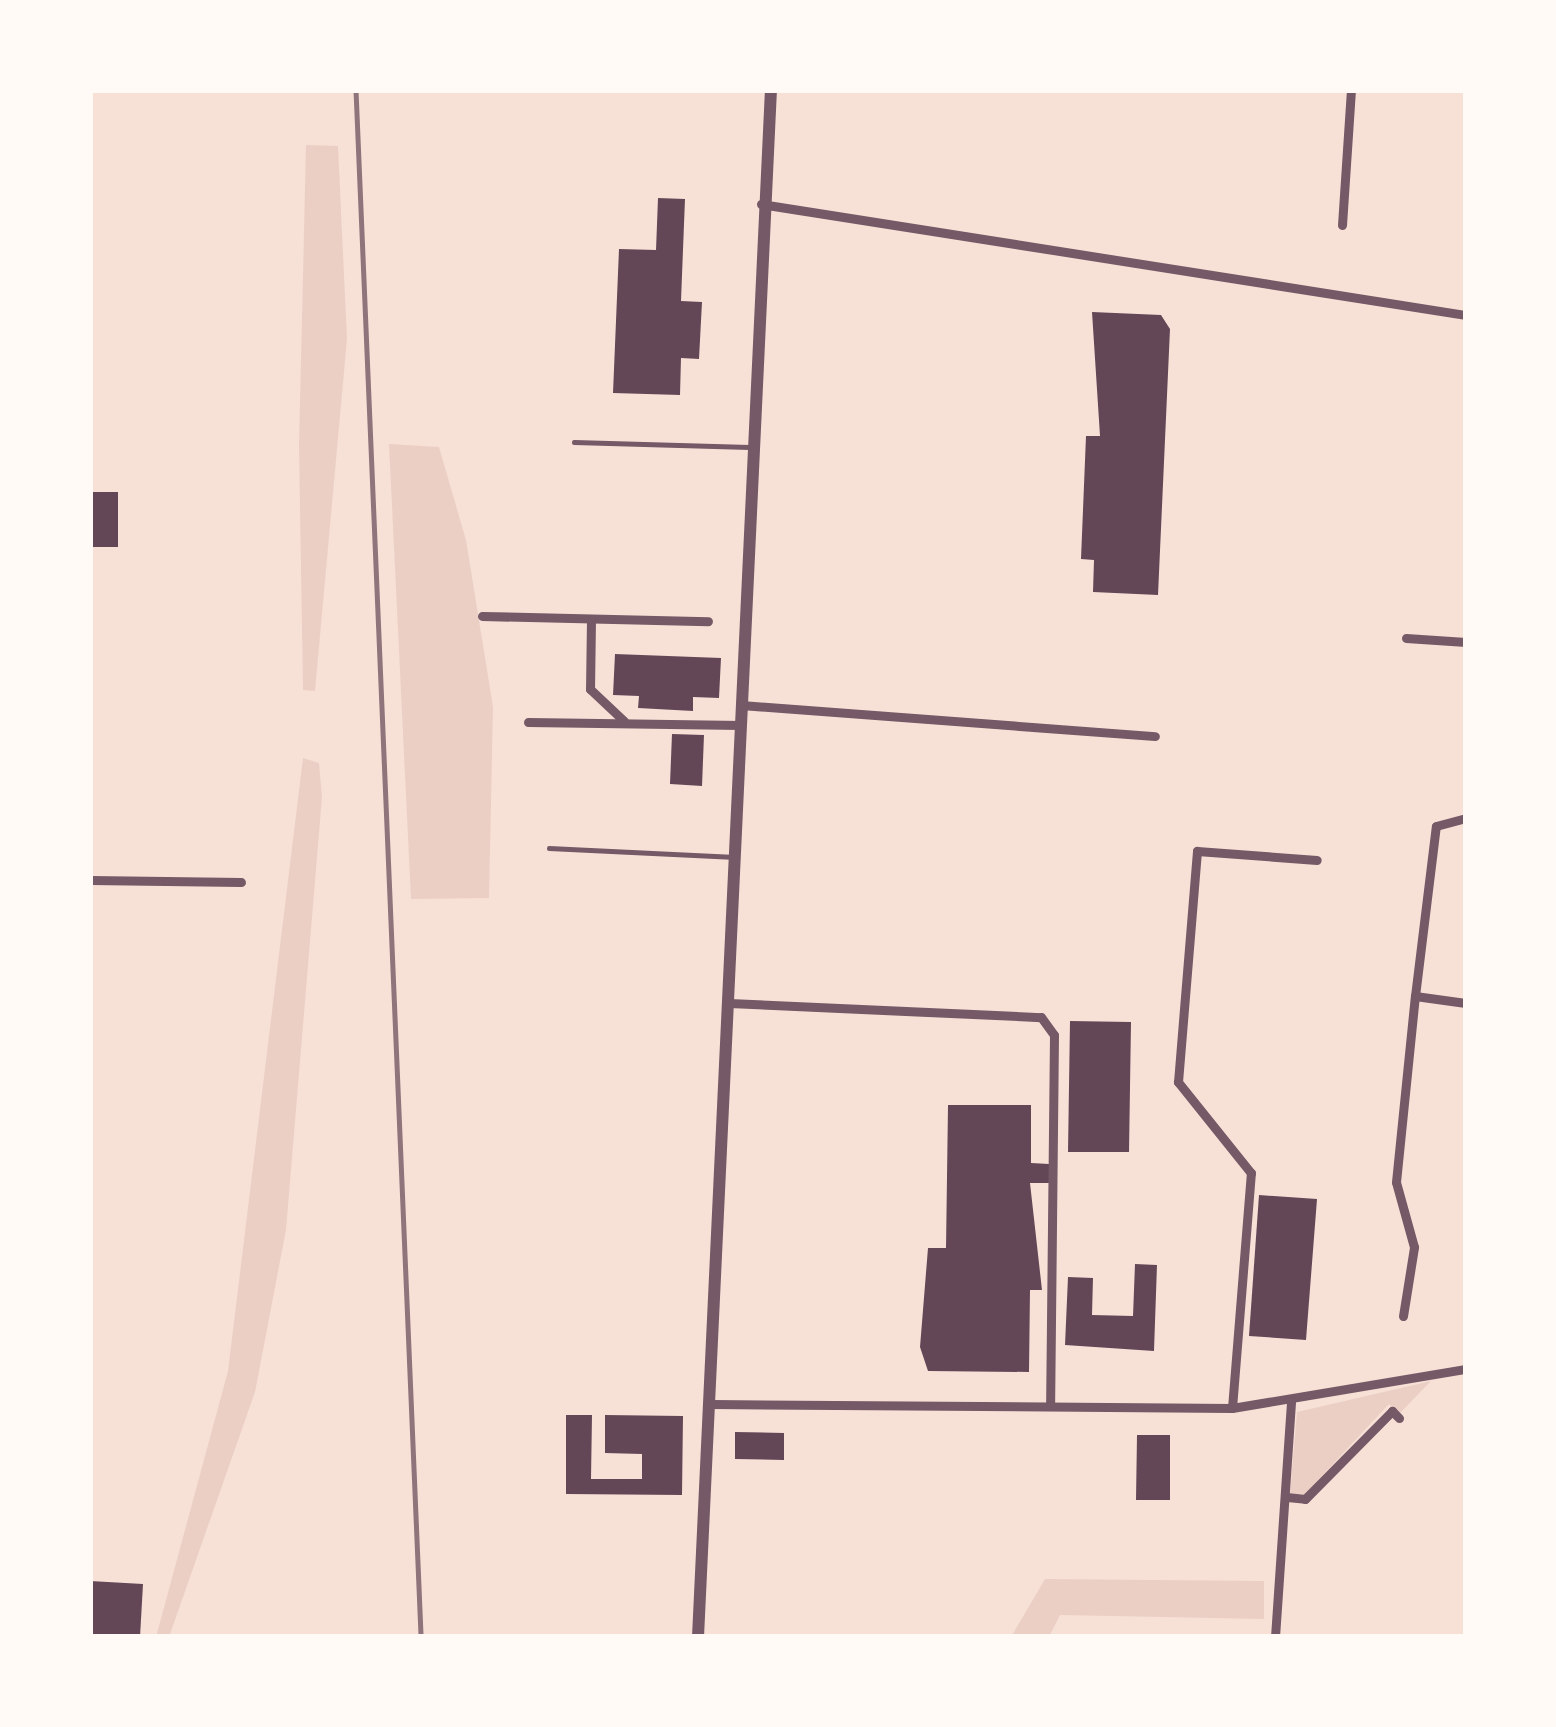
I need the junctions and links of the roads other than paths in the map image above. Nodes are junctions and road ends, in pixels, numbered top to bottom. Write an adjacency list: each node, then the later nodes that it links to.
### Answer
1 (771, 90): 3 (street)
2 (1351, 90): 4 (street)
3 (761, 204): 5 (street); 7 (street)
4 (1342, 225)
5 (1466, 315)
6 (574, 442): 7 (lane)
7 (750, 447): 13 (street)
8 (482, 616): 9 (street)
9 (591, 619): 10 (street); 14 (street)
10 (708, 621)
11 (1406, 638): 12 (street)
12 (1466, 642)
13 (741, 705): 16 (street); 17 (street)
14 (624, 721): 15 (street); 16 (street)
15 (528, 722)
16 (741, 725): 20 (street)
17 (1155, 736)
18 (1466, 818): 24 (street)
19 (550, 848): 20 (lane)
20 (735, 857): 25 (street)
21 (1317, 860): 32 (street)
22 (90, 880): 23 (street)
23 (241, 882)
24 (1415, 996): 26 (street); 27 (street)
25 (729, 1003): 30 (street); 31 (street)
26 (1466, 1003)
27 (1403, 1316)
28 (1466, 1369): 29 (street)
29 (1292, 1402): 32 (street); 34 (street)
30 (712, 1404): 31 (street); 35 (street)
31 (1050, 1404): 32 (street)
32 (1232, 1408)
33 (1399, 1418): 34 (street)
34 (1287, 1497): 36 (street)
35 (698, 1637)
36 (1276, 1637)

